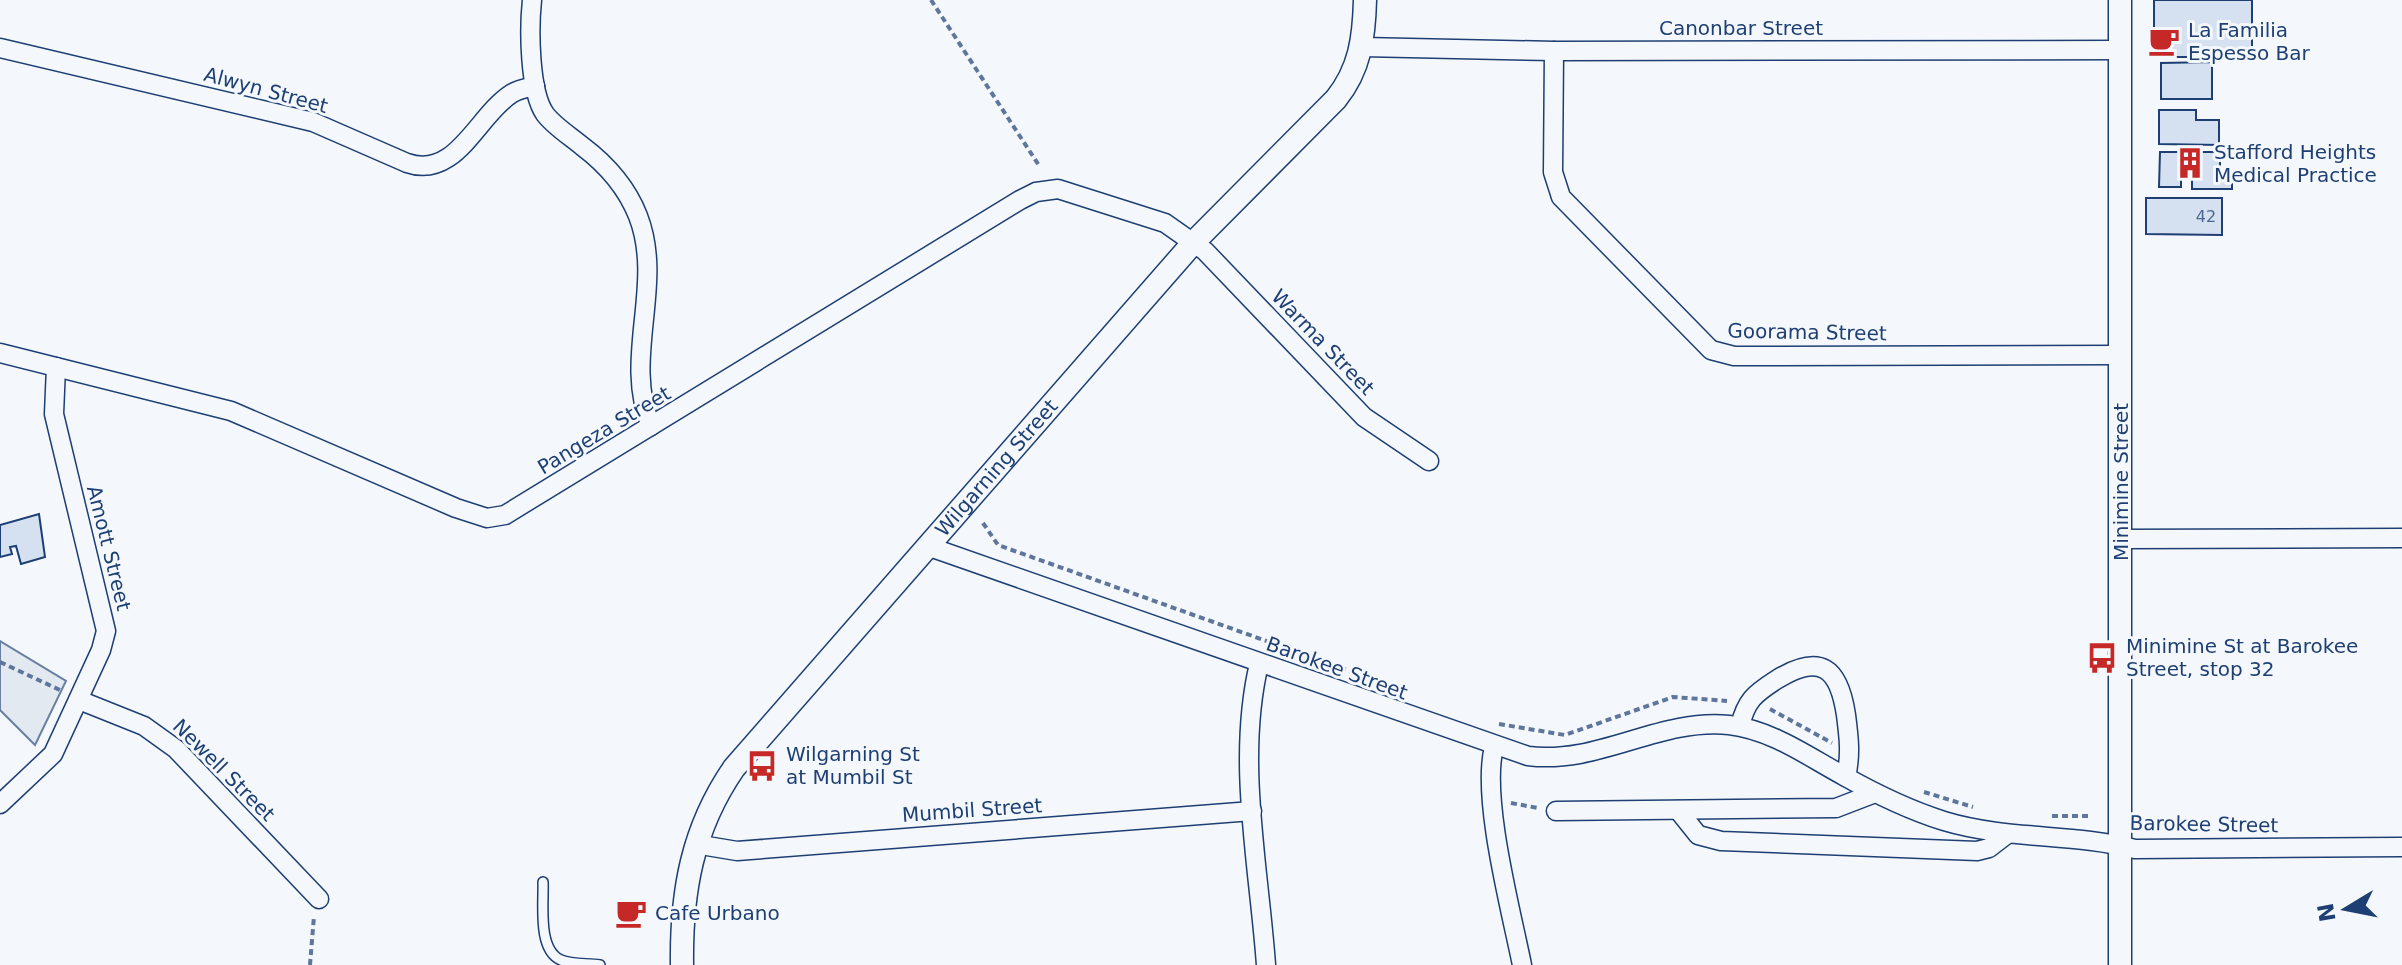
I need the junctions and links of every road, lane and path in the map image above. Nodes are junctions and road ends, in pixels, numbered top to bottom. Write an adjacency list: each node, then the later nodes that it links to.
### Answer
1 (532, 0): 9 (street)
2 (931, 0): 10 (path)
3 (1365, 0): 5 (street, Wilgarning Street)
4 (2120, 0): 7 (street, Minimine Street)
5 (1362, 47): 8 (street, Canonbar Street); 11 (street, Wilgarning Street)
6 (0, 48): 9 (street, Alwyn Street)
7 (2119, 50): 8 (street, Canonbar Street); 13 (street, Minimine Street)
8 (1554, 51): 13 (street, Goorama Street)
9 (535, 86): 15 (street)
10 (1040, 167)
11 (1193, 243): 15 (street, Pangeza Street); 16 (street, Warma Street); 20 (street, Wilgarning Street)
12 (0, 353): 14 (street, Pangeza Street)
13 (2120, 355): 19 (street, Minimine Street)
14 (56, 367): 15 (street, Pangeza Street); 24 (street, Amott Street)
15 (651, 426)
16 (1429, 461)
17 (983, 523): 23 (path)
18 (2402, 538): 19 (street)
19 (2121, 539): 44 (street, Minimine Street)
20 (927, 546): 22 (street, Barokee Street); 43 (street, Wilgarning Street)
21 (0, 662): 24 (path)
22 (1259, 664): 29 (street, Barokee Street); 38 (street)
23 (1394, 687)
24 (79, 700): 35 (street, Amott Street); 47 (street, Newell Street)
25 (1727, 701): 27 (path)
26 (1766, 709): 30 (path)
27 (1497, 724)
28 (1740, 726): 29 (street, Barokee Street); 31 (street, Barokee Street); 31 (street)
29 (1494, 747): 34 (street)
30 (1841, 748)
31 (1846, 777): 33 (street, Barokee Street)
32 (1910, 787): 37 (path)
33 (1875, 793): 36 (street); 42 (street, Barokee Street)
34 (1492, 800): 39 (path); 52 (street)
35 (0, 804)
36 (1678, 810): 39 (street); 42 (street, Barokee Street)
37 (1979, 810)
38 (1252, 811): 43 (street, Mumbil Street); 51 (street)
39 (1556, 811)
40 (2088, 816): 41 (path)
41 (2043, 817)
42 (2006, 835): 44 (street, Barokee Street)
43 (695, 844): 50 (street, Wilgarning Street)
44 (2121, 845): 45 (street, Barokee Street); 53 (street, Minimine Street)
45 (2402, 847)
46 (543, 882): 49 (lane)
47 (319, 899): 48 (path)
48 (310, 965)
49 (600, 965)
50 (682, 965)
51 (1266, 965)
52 (1522, 965)
53 (2120, 965)

